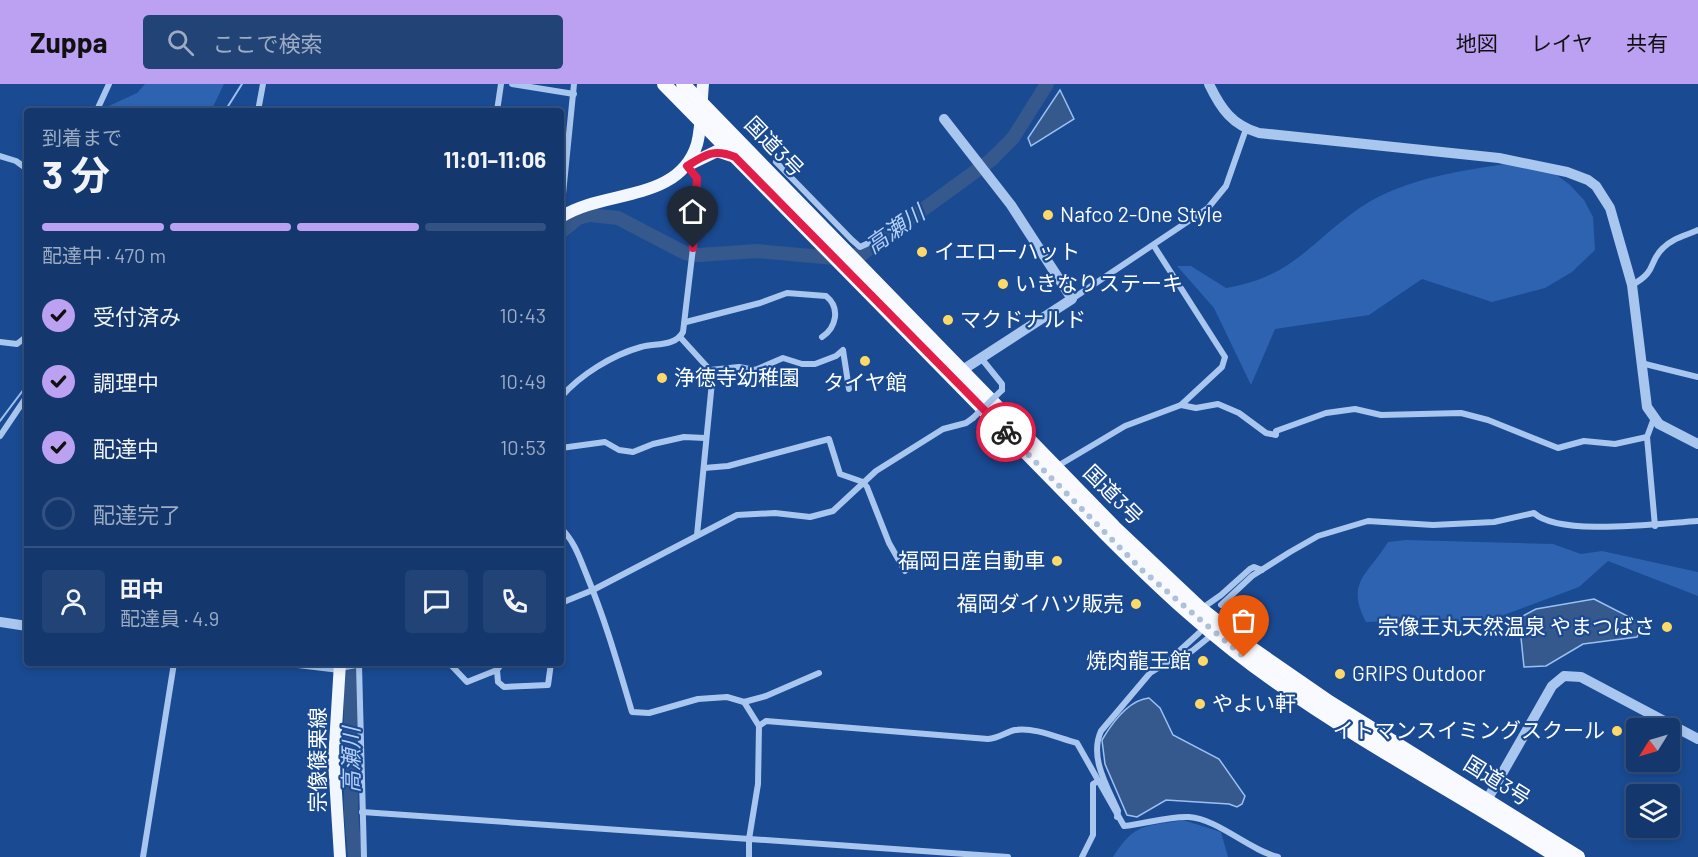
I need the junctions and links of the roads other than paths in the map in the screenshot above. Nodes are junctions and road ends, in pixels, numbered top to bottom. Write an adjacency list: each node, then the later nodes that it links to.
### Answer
1 (109, 84): 12 (street)
2 (262, 84): 13 (street)
3 (501, 84): 14 (street)
4 (512, 84): 10 (street)
5 (574, 84): 10 (street)
6 (664, 84): 16 (highway, 国道3号)
7 (683, 84): 11 (highway, 国道3号)
8 (703, 84): 11 (main road)
9 (1209, 84): 17 (street)
10 (574, 94): 23 (street)
11 (701, 103): 16 (main road); 28 (highway, 国道3号)
12 (98, 108)
13 (258, 108)
14 (497, 108)
15 (944, 119): 31 (street)
16 (700, 121): 19 (highway, 国道3号); 21 (main road)
17 (1246, 129): 27 (street); 30 (street)
18 (0, 156): 22 (street)
19 (735, 157): 21 (main road); 28 (highway, 国道3号)
20 (776, 162): 26 (street)
21 (687, 166): 24 (main road); 32 (street)
22 (24, 167)
23 (564, 186)
24 (564, 215)
25 (1698, 230): 30 (street)
26 (871, 242)
27 (1154, 246): 31 (street); 45 (street)
28 (833, 247): 29 (highway, 国道3号)
29 (852, 266): 40 (highway, 国道3号); 68 (highway, 国道3号)
30 (1632, 285): 38 (street)
31 (1072, 299): 37 (street)
32 (686, 322): 33 (street); 35 (street)
33 (822, 337)
34 (24, 338): 36 (street)
35 (680, 338): 39 (street); 43 (street)
36 (0, 342)
37 (981, 358): 40 (street); 54 (street, bridge)
38 (1641, 363): 41 (street); 46 (street)
39 (710, 370): 42 (street); 49 (street)
40 (961, 371): 52 (highway, 国道3号)
41 (1698, 377)
42 (849, 388)
43 (564, 394)
44 (24, 400): 47 (street)
45 (1181, 405): 48 (street); 52 (street)
46 (1654, 418): 48 (street); 50 (street)
47 (0, 436)
48 (1647, 437): 56 (street)
49 (705, 438): 51 (street); 53 (street)
50 (1698, 444)
51 (564, 446)
52 (1055, 467): 64 (highway, 国道3号)
53 (704, 468): 54 (street); 58 (street)
54 (863, 483): 58 (street); 60 (street)
55 (1698, 521): 56 (street)
56 (1655, 526): 59 (street)
57 (564, 532): 61 (street)
58 (697, 535): 61 (street)
59 (1262, 570): 63 (street); 64 (street)
60 (906, 571)
61 (593, 590): 62 (street); 78 (street)
62 (564, 602)
63 (1221, 605)
64 (1201, 609): 82 (highway, 国道3号)
65 (0, 622): 66 (street)
66 (24, 626)
67 (1199, 633): 69 (street)
68 (1214, 634): 69 (street); 93 (highway, 国道3号)
69 (1166, 663): 84 (street)
70 (174, 666): 86 (street)
71 (342, 666): 87 (main road, 宗像篠栗線)
72 (358, 666): 83 (street)
73 (452, 666): 76 (street)
74 (499, 666): 76 (street)
75 (551, 666): 76 (street)
76 (496, 670)
77 (819, 673): 78 (street)
78 (744, 702): 79 (street)
79 (759, 726): 81 (street); 85 (street)
80 (1698, 739): 82 (street)
81 (1098, 781): 84 (street); 91 (street)
82 (1487, 800): 94 (highway, 国道3号)
83 (362, 812): 85 (street); 88 (street)
84 (1117, 817): 92 (street)
85 (749, 839): 89 (street); 90 (street)
86 (142, 857)
87 (340, 857)
88 (364, 857)
89 (749, 857)
90 (1008, 857)
91 (1082, 857)
92 (1278, 857)
93 (1557, 857)
94 (1578, 857)

